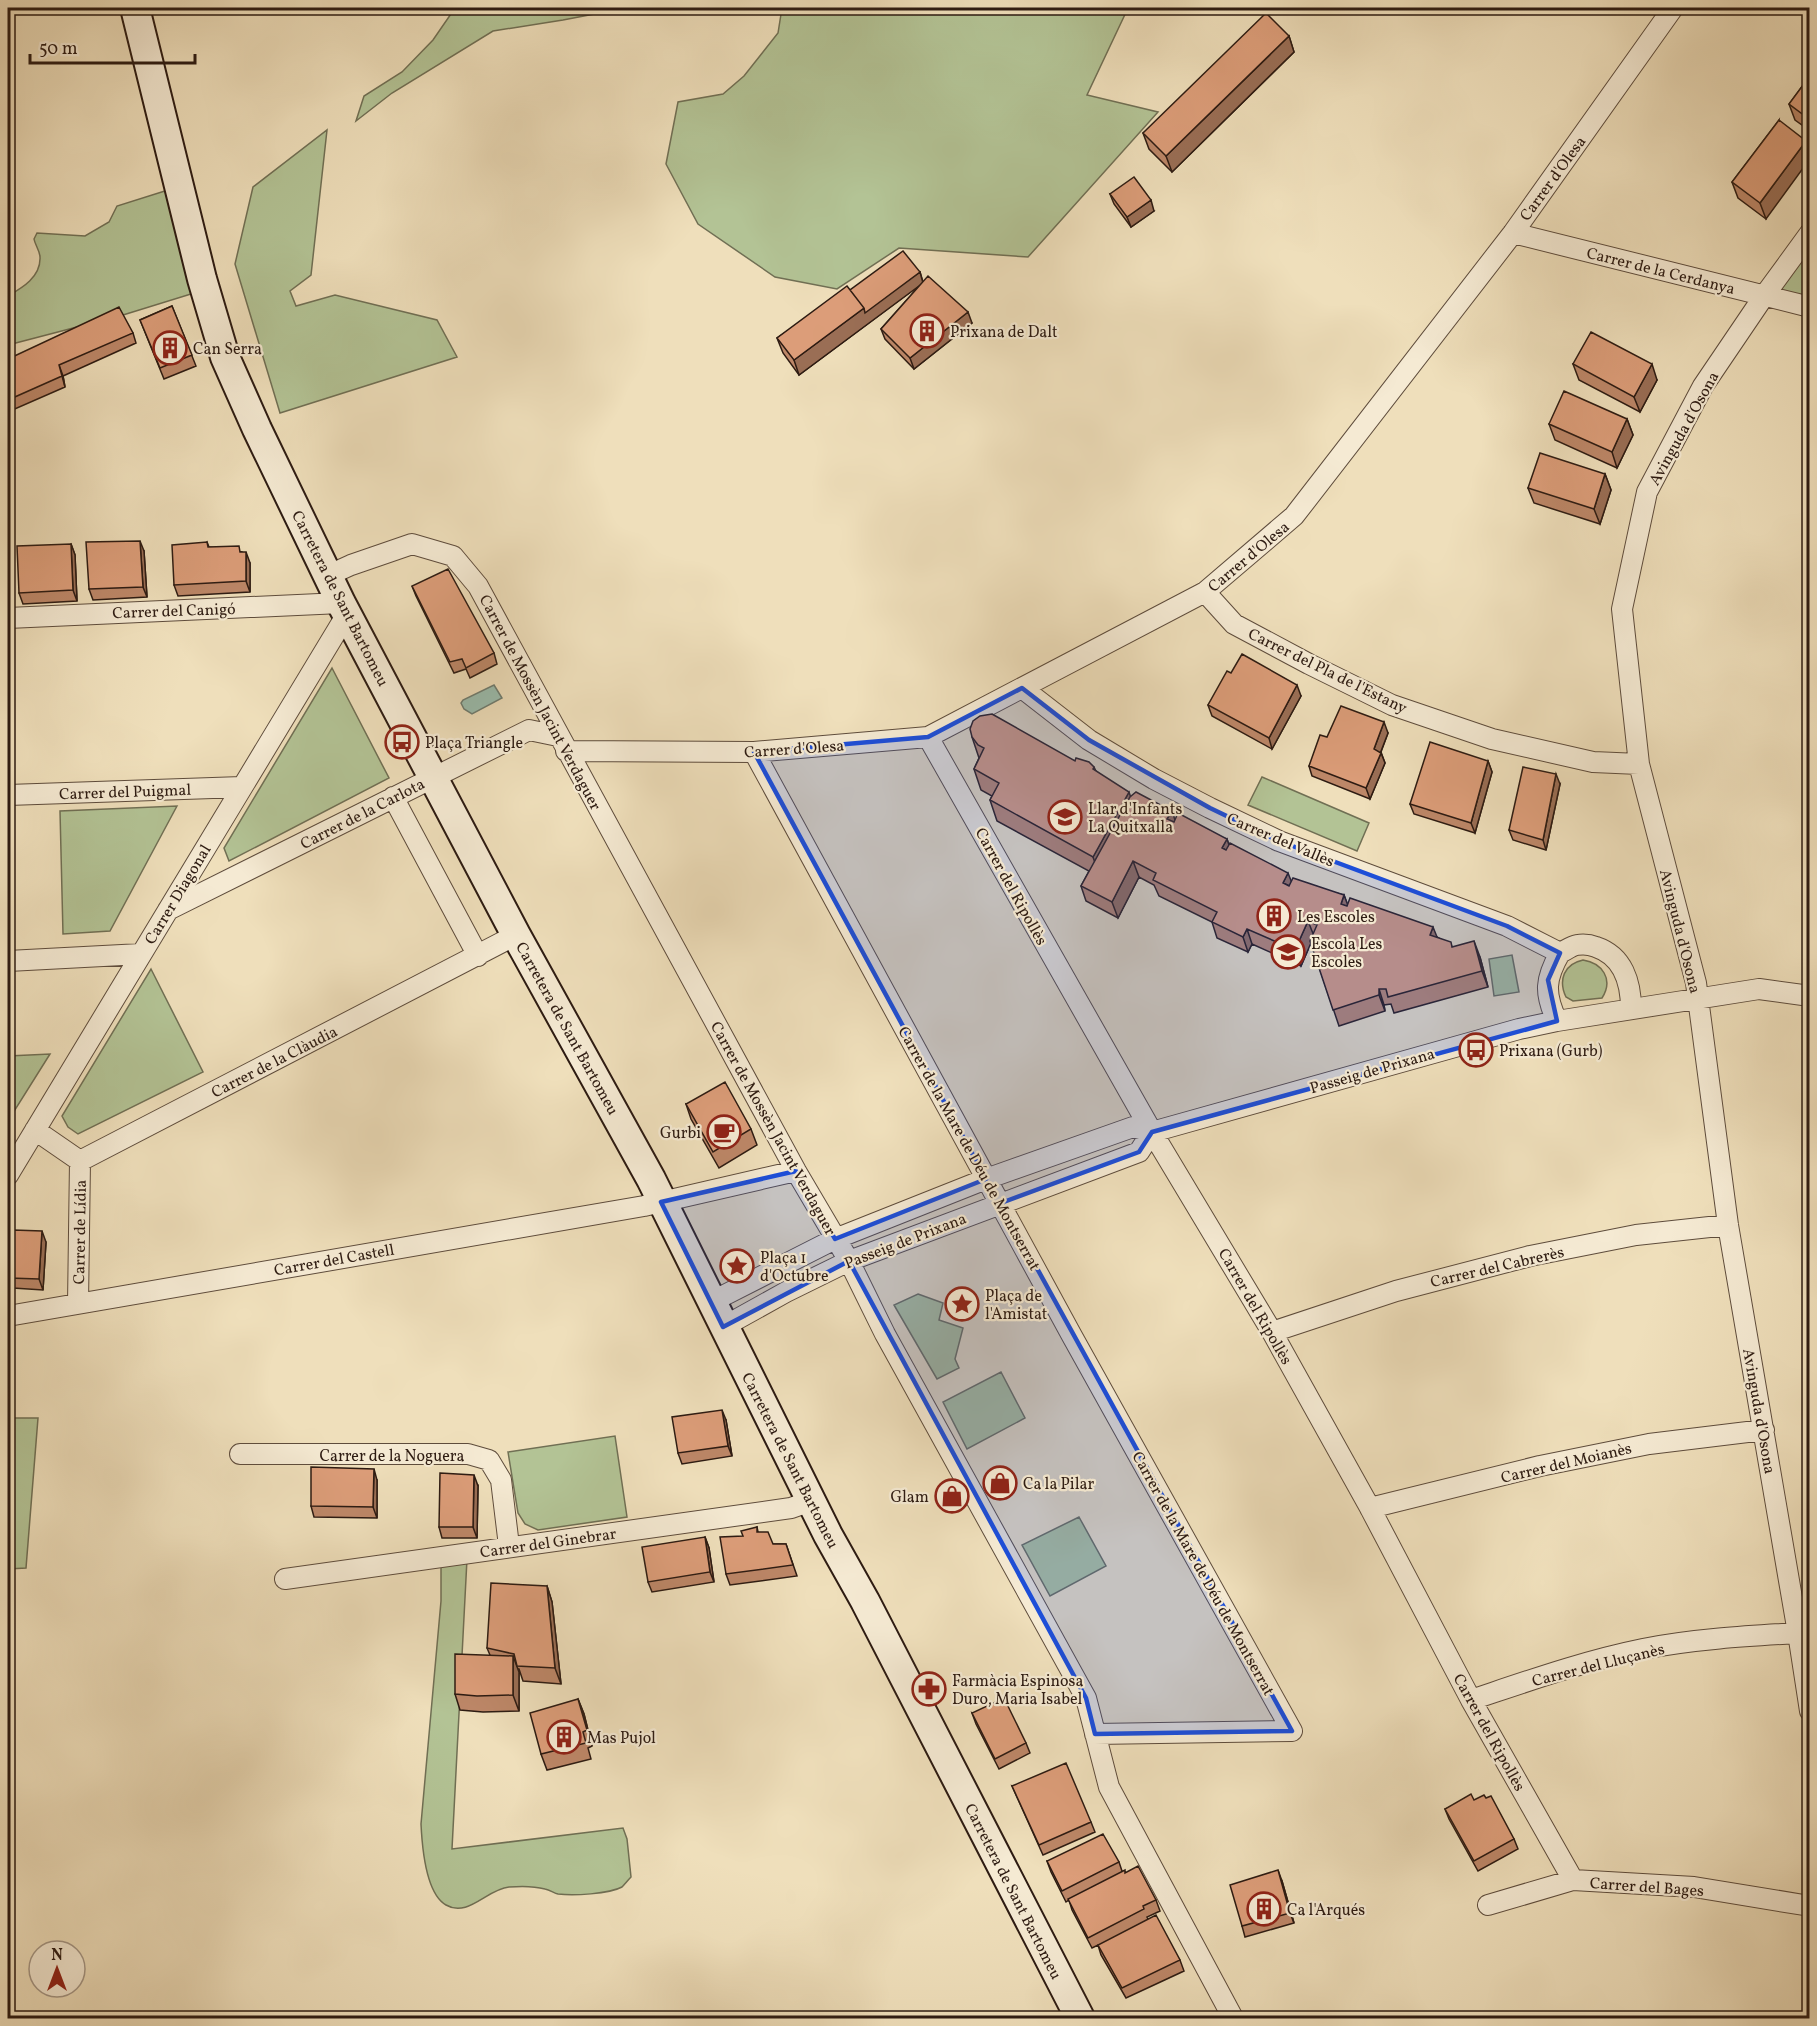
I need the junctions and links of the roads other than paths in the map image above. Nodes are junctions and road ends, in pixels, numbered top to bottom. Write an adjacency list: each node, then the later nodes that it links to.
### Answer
1 (135, 8): 7 (street, Carretera de Sant Bartomeu)
2 (1673, 8): 3 (street, Carrer d'Olesa)
3 (1512, 233): 5 (street, Carrer de la Cerdanya); 8 (street, Carrer d'Olesa)
4 (1809, 233): 5 (street, Avinguda d'Osona)
5 (1764, 296): 6 (street, Carrer de la Cerdanya); 15 (street, Avinguda d'Osona)
6 (1809, 307)
7 (329, 575): 9 (street, Carretera de Sant Bartomeu); 13 (street, Carrer de Mossèn Jacint Verdaguer)
8 (1205, 592): 11 (street, Carrer d'Olesa); 15 (street, Carrer del Pla de l'Estany)
9 (344, 609): 10 (street, Carrer del Canigó); 16 (street, Carretera de Sant Bartomeu); 17 (street, Carrer Diagonal)
10 (8, 618)
11 (1022, 688): 12 (street, Carrer d'Olesa); 22 (street, Carrer del Vallès)
12 (928, 737): 14 (street, Carrer d'Olesa); 31 (street, Carrer del Ripollès)
13 (562, 744): 14 (street, Carrer d'Olesa); 16 (street, Carrer de la Carlota); 33 (street, Carrer de Mossèn Jacint Verdaguer)
14 (754, 752): 35 (street, Carrer de la Mare de Déu de Montserrat)
15 (1640, 764): 27 (street, Avinguda d'Osona)
16 (433, 777): 19 (street, Carrer de la Carlota); 21 (street, Carretera de Sant Bartomeu)
17 (242, 787): 18 (street, Carrer del Puigmal); 20 (street, Carrer Diagonal)
18 (8, 795)
19 (393, 797): 20 (street, Carrer de la Carlota); 24 (street)
20 (168, 910): 23 (street, Carrer Diagonal)
21 (516, 935): 24 (street, Carrer de la Clàudia); 36 (street, Carretera de Sant Bartomeu)
22 (1560, 953): 28 (street); 29 (street)
23 (141, 954): 25 (street); 30 (street, Carrer Diagonal)
24 (478, 956): 32 (street, Carrer de la Clàudia)
25 (8, 961)
26 (1809, 996): 27 (street)
27 (1698, 999): 28 (street); 38 (street, Avinguda d'Osona)
28 (1631, 1009): 29 (street)
29 (1557, 1021): 31 (street, Passeig de Prixana)
30 (35, 1130): 32 (street); 34 (street, Carrer Diagonal)
31 (1152, 1132): 35 (street, Passeig de Prixana); 37 (street, Passeig de Prixana); 44 (street, Carrer del Ripollès)
32 (80, 1161): 41 (street, Carrer de Lídia)
33 (796, 1171): 36 (street); 39 (street, Carrer de Mossèn Jacint Verdaguer)
34 (8, 1175)
35 (986, 1179): 37 (street, Carrer de la Mare de Déu de Montserrat); 39 (street, Passeig de Prixana)
36 (662, 1202): 41 (street, Carrer del Castell); 42 (street, Carretera de Sant Bartomeu)
37 (1001, 1203): 40 (street, Passeig de Prixana); 54 (street, Carrer de la Mare de Déu de Montserrat)
38 (1728, 1225): 44 (street, Carrer del Cabrerès); 45 (street, Avinguda d'Osona)
39 (835, 1239): 40 (street, Carrer de Mossèn Jacint Verdaguer); 42 (street, Passeig de Prixana)
40 (849, 1261): 42 (street, Passeig de Prixana); 54 (street, Carrer de Mossèn Jacint Verdaguer)
41 (78, 1304): 43 (street, Carrer del Castell)
42 (717, 1314): 47 (street, Carretera de Sant Bartomeu)
43 (8, 1316)
44 (1272, 1332): 48 (street, Carrer del Ripollès)
45 (1764, 1430): 48 (street, Carrer del Moianès); 51 (street, Avinguda d'Osona)
46 (240, 1454): 49 (street, Carrer de la Noguera)
47 (811, 1501): 49 (street, Carrer del Ginebrar); 58 (street, Carretera de Sant Bartomeu)
48 (1370, 1509): 52 (street, Carrer del Ripollès)
49 (509, 1546): 50 (street, Carrer del Ginebrar)
50 (285, 1579)
51 (1798, 1633): 52 (street, Carrer del Lluçanès); 53 (street, Avinguda d'Osona)
52 (1471, 1700): 55 (street, Carrer del Ripollès)
53 (1809, 1711)
54 (1095, 1734): 59 (street, Carrer de Mossèn Jacint Verdaguer)
55 (1573, 1880): 56 (street, Carrer del Bages); 57 (street, Carrer del Bages)
56 (1488, 1905)
57 (1809, 1906)
58 (1080, 2019)
59 (1233, 2019)

